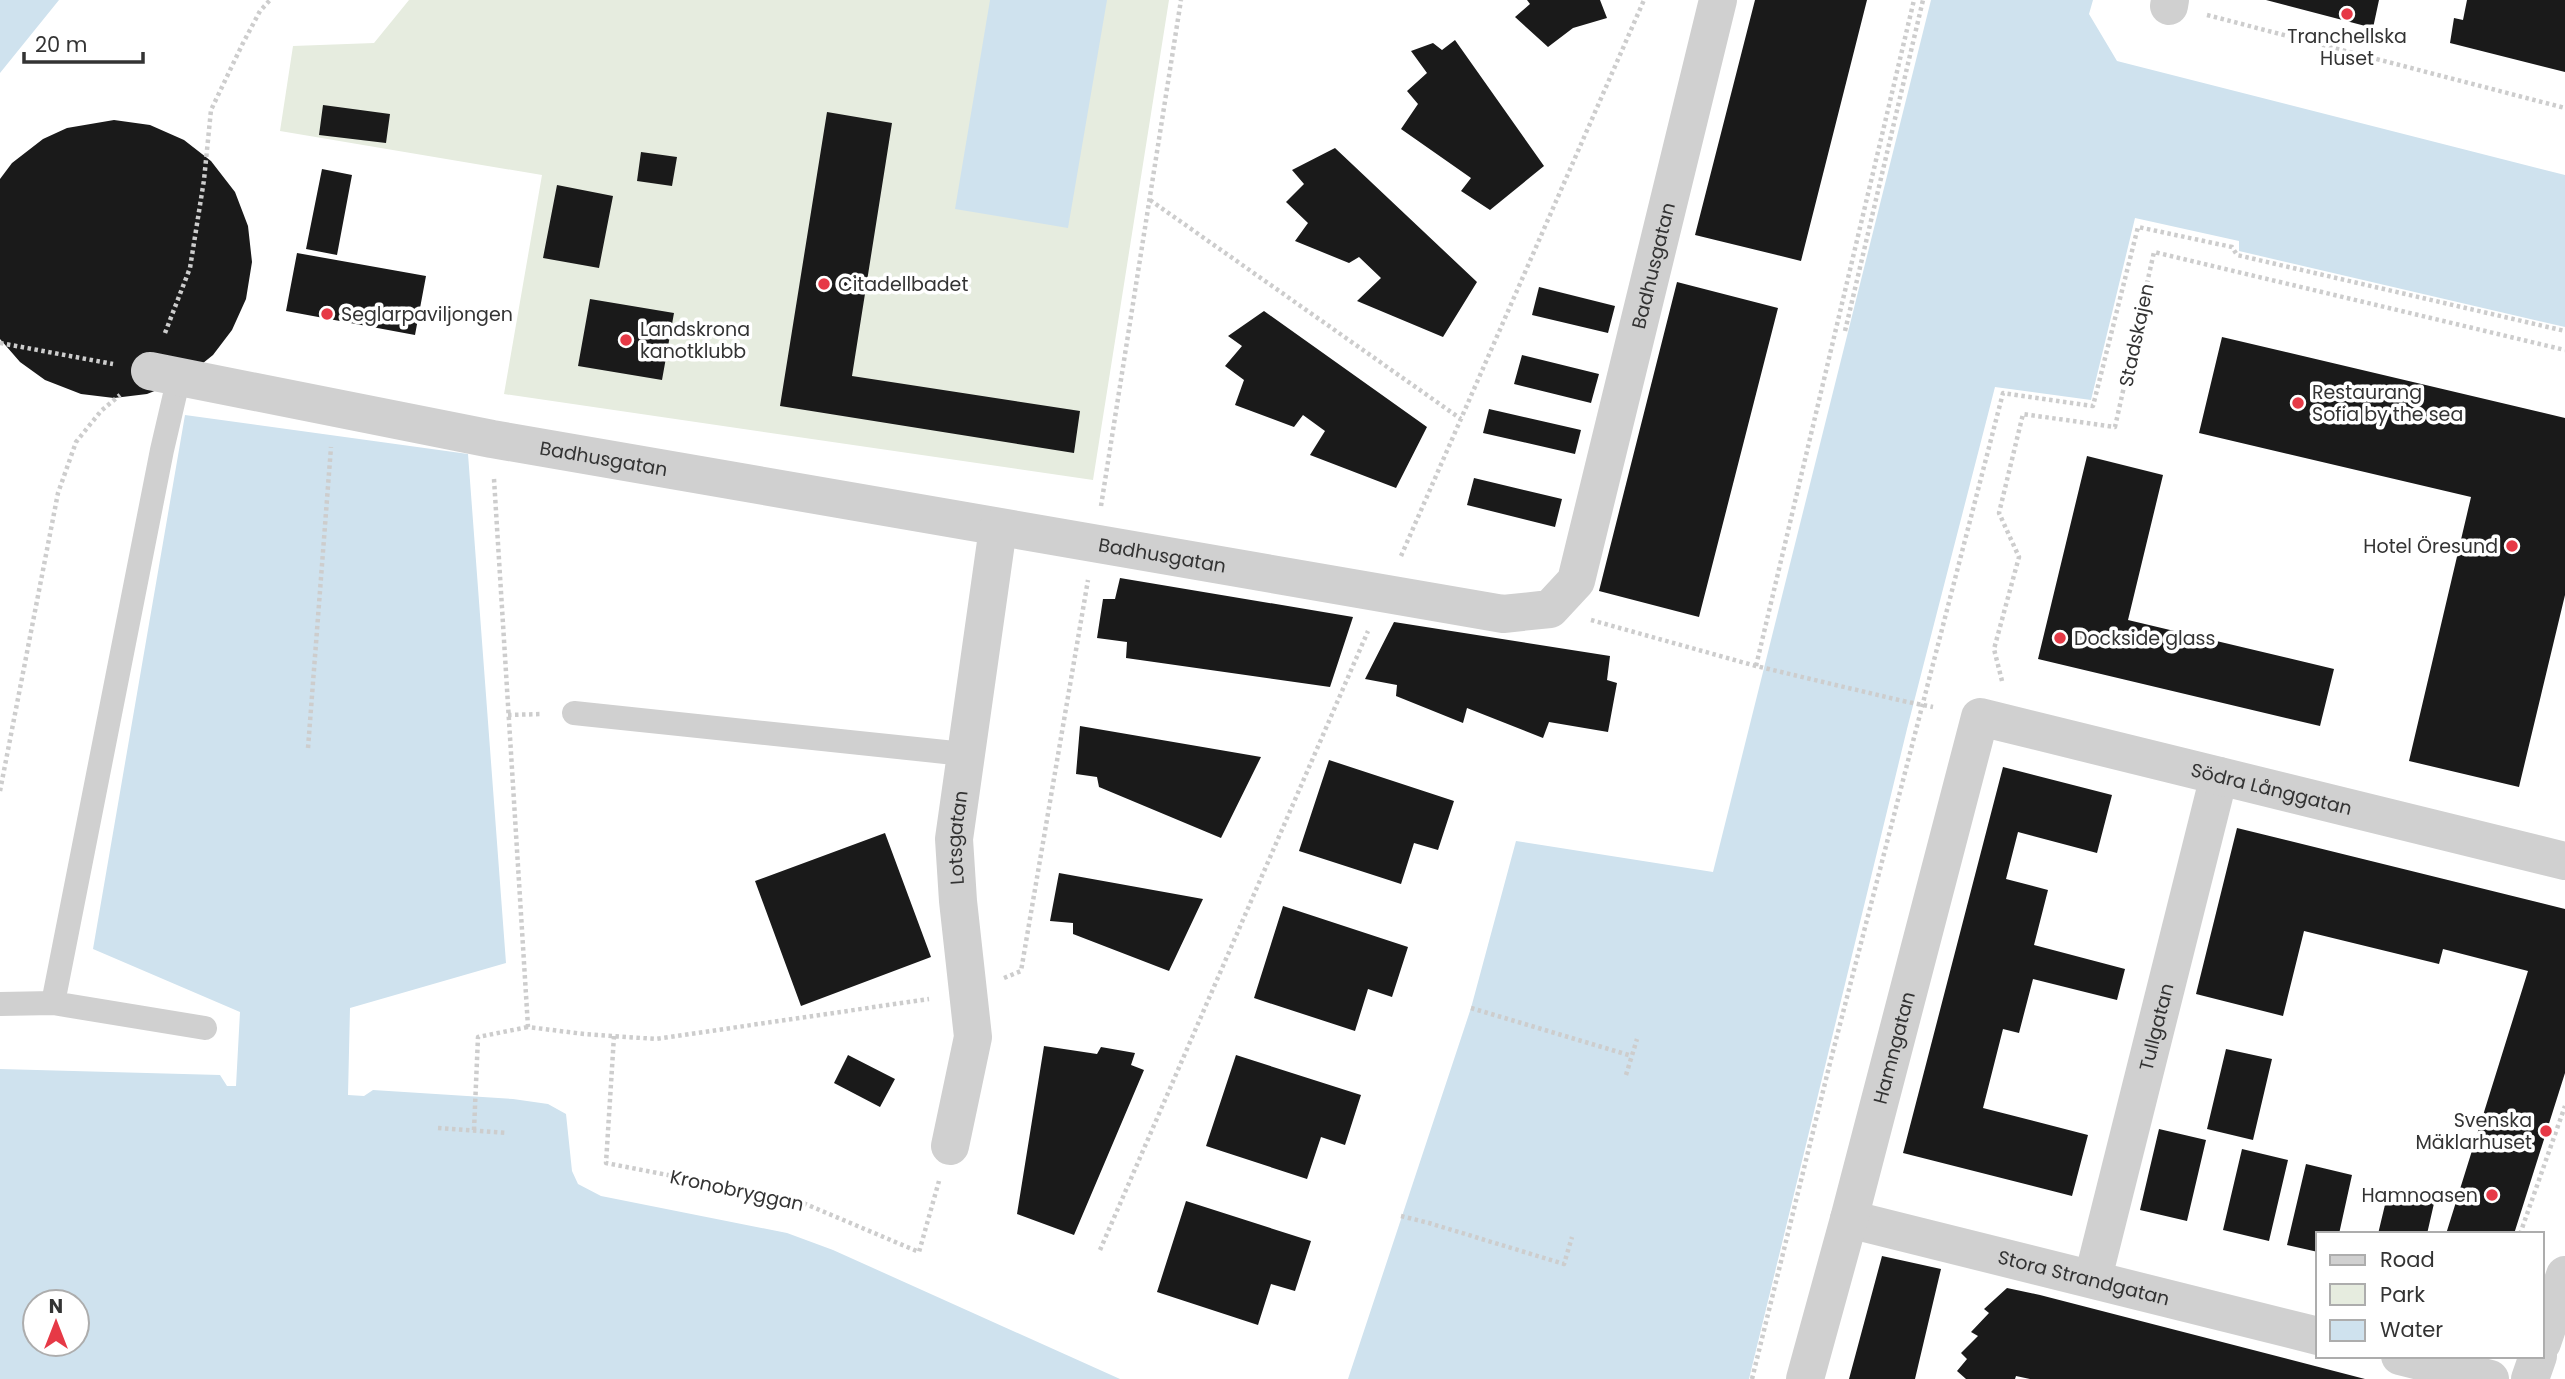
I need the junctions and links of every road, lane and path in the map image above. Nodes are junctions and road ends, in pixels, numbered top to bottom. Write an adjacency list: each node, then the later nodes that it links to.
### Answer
1 (1718, 0): 16 (street, Badhusgatan)
2 (1914, 0): 17 (path)
3 (1923, 0): 7 (path)
4 (2170, 3): 5 (path)
5 (2565, 108)
6 (1150, 200): 12 (path)
7 (1844, 331)
8 (2565, 331): 50 (path)
9 (0, 343): 11 (path)
10 (2565, 350): 20 (path, Stadskajen)
11 (164, 374): 14 (street, Badhusgatan); 26 (lane)
12 (1461, 419)
13 (332, 435): 21 (path)
14 (492, 439): 15 (street, Badhusgatan); 29 (path)
15 (998, 528): 16 (street, Badhusgatan); 22 (street, Lotsgatan)
16 (1550, 609): 17 (path)
17 (1756, 666): 18 (path, bridge)
18 (1933, 707)
19 (573, 713): 22 (lane)
20 (1992, 720): 23 (street, Södra Långgatan); 41 (street, Hamngatan)
21 (308, 748)
22 (964, 754): 25 (street, Lotsgatan)
23 (2219, 776): 24 (street, Södra Långgatan); 45 (street, Tullgatan)
24 (2565, 861)
25 (969, 993): 31 (path); 39 (street, Lotsgatan)
26 (53, 1003): 27 (lane); 30 (lane)
27 (0, 1004)
28 (1471, 1008): 33 (path)
29 (528, 1027): 31 (path); 37 (path)
30 (205, 1028)
31 (614, 1036): 39 (path, Kronobryggan)
32 (1637, 1039): 33 (path)
33 (1632, 1056): 34 (path)
34 (1626, 1075)
35 (2565, 1106): 42 (path)
36 (438, 1128): 37 (path)
37 (474, 1130): 38 (path)
38 (507, 1133)
39 (950, 1146)
40 (1401, 1216): 43 (path)
41 (1849, 1219): 45 (street, Stora Strandgatan); 51 (street, Hamngatan)
42 (2521, 1232)
43 (1572, 1237)
44 (2565, 1275): 47 (street)
45 (2093, 1278): 46 (street, Stora Strandgatan)
46 (2316, 1335)
47 (2544, 1337)
48 (2408, 1358): 52 (street)
49 (2537, 1358): 53 (street)
50 (1752, 1379)
51 (1805, 1379)
52 (2490, 1379)
53 (2530, 1379)

